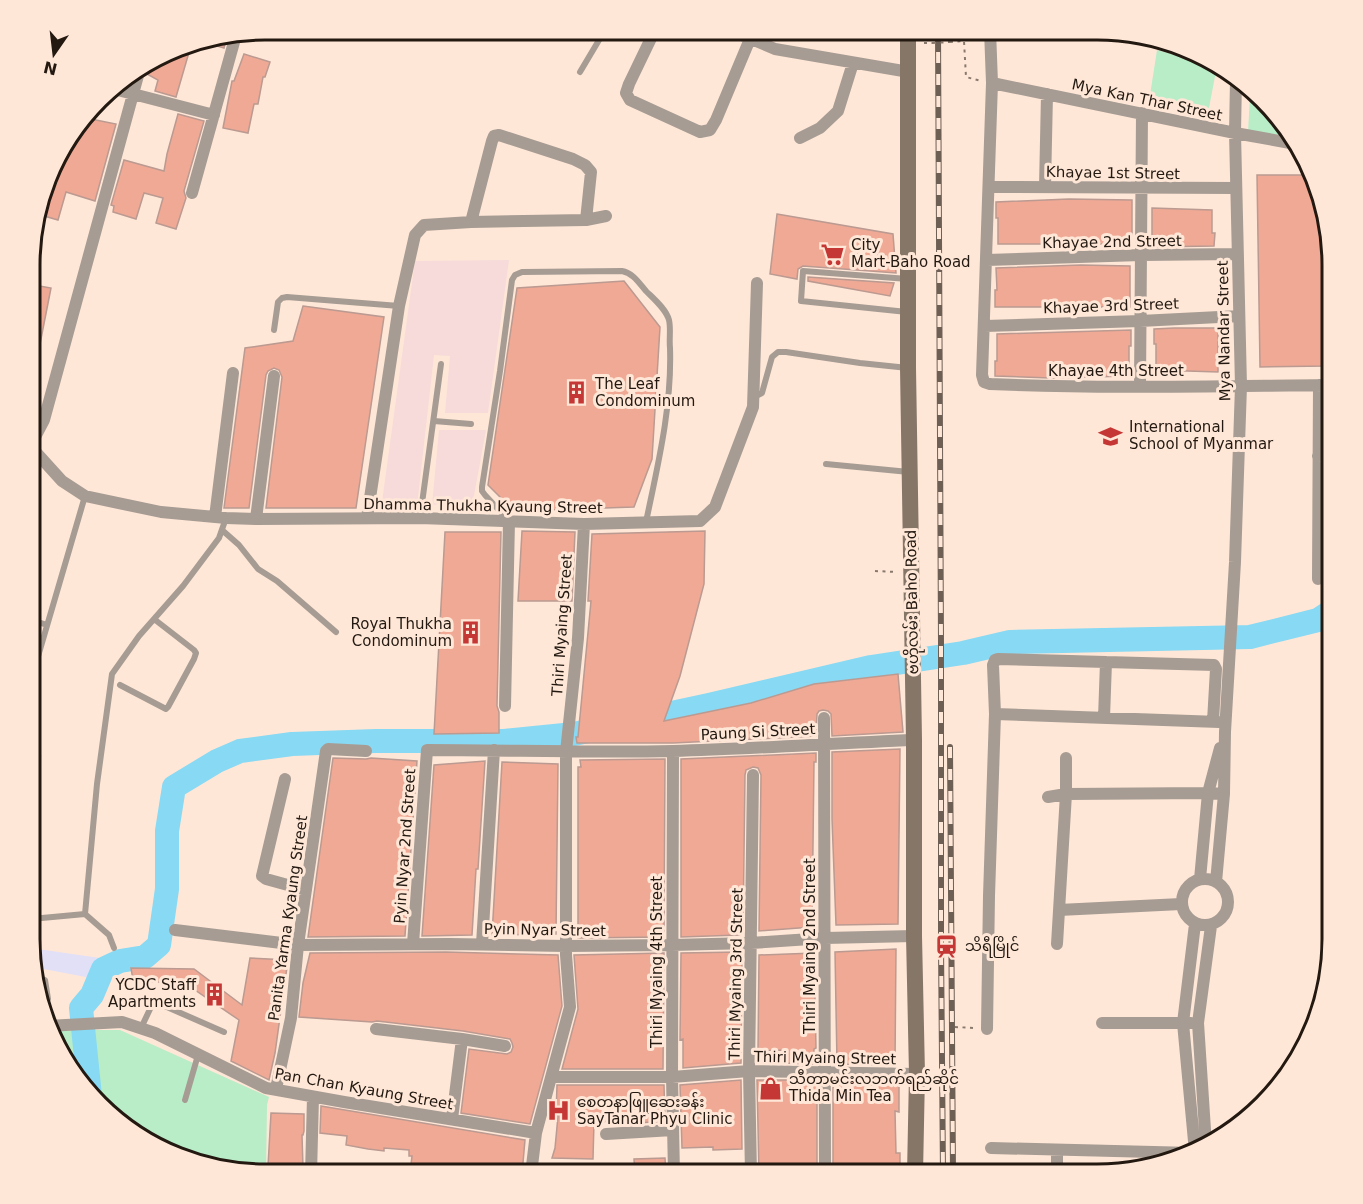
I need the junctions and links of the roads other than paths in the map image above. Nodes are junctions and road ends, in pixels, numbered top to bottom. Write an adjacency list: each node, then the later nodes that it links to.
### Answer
1 (599, 40): 9 (lane)
2 (650, 40): 3 (street)
3 (750, 40)
4 (752, 40): 8 (street)
5 (908, 40): 10 (main road, ဗဟိုလမ်း Baho Road)
6 (990, 40): 12 (street)
7 (234, 42): 18 (street)
8 (853, 63): 10 (street); 20 (street)
9 (580, 72)
10 (909, 72): 33 (main road, ဗဟိုလမ်း Baho Road)
11 (137, 81): 15 (street)
12 (992, 83): 16 (street, Mya Kan Thar Street); 22 (street)
13 (1236, 88): 19 (street, Mya Nandar Street)
14 (123, 91): 15 (street)
15 (133, 93): 18 (street); 52 (street)
16 (1047, 94): 17 (street, Mya Kan Thar Street); 23 (street)
17 (1142, 113): 19 (street, Mya Kan Thar Street); 25 (street)
18 (214, 115): 26 (street)
19 (1235, 133): 21 (street, Mya Kan Thar Street); 24 (street, Mya Nandar Street)
20 (800, 138)
21 (1286, 142)
22 (989, 187): 23 (street, Khayae 1st Street); 32 (street)
23 (1045, 187): 25 (street, Khayae 1st Street)
24 (1236, 188): 25 (street, Khayae 1st Street); 30 (street, Mya Nandar Street)
25 (1141, 189): 31 (street)
26 (192, 193)
27 (606, 216): 28 (street)
28 (586, 220): 29 (street); 29 (street)
29 (471, 222): 35 (street)
30 (1238, 254): 31 (street, Khayae 2nd Street); 37 (street, Mya Nandar Street)
31 (1141, 255): 32 (street, Khayae 2nd Street); 38 (street)
32 (987, 260): 39 (street)
33 (908, 279): 36 (main road, ဗဟိုလမ်း Baho Road); 36 (lane)
34 (757, 283): 49 (street, Dhamma Thukha Kyaung Street)
35 (399, 306): 40 (lane); 59 (street)
36 (908, 312): 42 (main road, ဗဟိုလမ်း Baho Road)
37 (1239, 316): 38 (street, Khayae 3rd Street); 48 (street, Mya Nandar Street)
38 (1140, 321): 39 (street, Khayae 3rd Street); 47 (street)
39 (985, 326): 47 (street, Khayae 4th Street)
40 (274, 330)
41 (441, 364): 50 (lane)
42 (908, 368): 49 (lane); 57 (main road, ဗဟိုလမ်း Baho Road)
43 (232, 373): 63 (street)
44 (274, 376): 61 (street)
45 (1319, 385): 46 (street, Khayae 4th Street); 48 (street, Khayae 4th Street); 53 (street)
46 (1322, 385)
47 (1140, 386): 48 (street, Khayae 4th Street)
48 (1241, 386): 78 (street, Mya Nandar Street)
49 (754, 397): 64 (street, Dhamma Thukha Kyaung Street)
50 (434, 422): 51 (lane); 60 (lane)
51 (471, 424)
52 (40, 428)
53 (1318, 456): 54 (street); 66 (street)
54 (1322, 456)
55 (40, 457): 58 (street, Dhamma Thukha Kyaung Street)
56 (826, 464): 57 (lane)
57 (910, 472): 80 (main road, ဗဟိုလမ်း Baho Road)
58 (85, 496): 63 (street, Dhamma Thukha Kyaung Street); 69 (lane)
59 (367, 518): 60 (street, Dhamma Thukha Kyaung Street); 61 (street, Dhamma Thukha Kyaung Street)
60 (420, 518): 62 (street, Dhamma Thukha Kyaung Street)
61 (256, 519): 63 (street, Dhamma Thukha Kyaung Street)
62 (509, 521): 64 (lane); 65 (street, Dhamma Thukha Kyaung Street); 74 (street)
63 (221, 522): 67 (lane); 70 (lane)
64 (646, 522): 65 (street, Dhamma Thukha Kyaung Street)
65 (584, 524): 79 (street, Thiri Myaing Street)
66 (1318, 579)
67 (154, 619): 73 (lane); 97 (lane)
68 (40, 623): 69 (lane)
69 (47, 625): 71 (lane)
70 (336, 632)
71 (40, 649)
72 (1106, 662): 75 (street); 77 (street); 78 (street)
73 (120, 685)
74 (505, 706)
75 (995, 714): 77 (street); 118 (street)
76 (824, 718): 81 (street, Thiri Myaing 2nd Street)
77 (1104, 718): 78 (street)
78 (1222, 725): 88 (street); 90 (street)
79 (567, 740): 82 (street); 84 (street, Paung Si Street); 110 (street, Thiri Myaing Street)
80 (914, 740): 81 (street, Paung Si Street); 102 (main road, ဗဟိုလမ်း Baho Road)
81 (824, 744): 84 (street, Paung Si Street); 103 (street, Thiri Myaing 2nd Street)
82 (494, 750): 105 (street, Pyin Nyar 2nd Street); 106 (street)
83 (366, 751): 94 (street, Panita Yarma Kyaung Street)
84 (673, 751): 109 (street, Thiri Myaing 4th Street)
85 (1066, 758): 89 (street)
86 (753, 775): 104 (street, Thiri Myaing 3rd Street)
87 (285, 779): 94 (street)
88 (1208, 793): 89 (street); 90 (street); 92 (street)
89 (1066, 794): 91 (street); 96 (street)
90 (1224, 794): 93 (street)
91 (1048, 797)
92 (1200, 879): 93 (street); 95 (street)
93 (1216, 882): 100 (street)
94 (306, 890): 108 (street, Panita Yarma Kyaung Street)
95 (1181, 904): 96 (street); 99 (street)
96 (1059, 910): 107 (street)
97 (85, 914): 98 (lane); 111 (lane)
98 (40, 918)
99 (1195, 924): 100 (street); 113 (street)
100 (1211, 926): 114 (street)
101 (175, 930): 108 (street, Pyin Nyar Street)
102 (914, 936): 103 (street, Pyin Nyar Street); 125 (main road, ဗဟိုလမ်း Baho Road)
103 (825, 938): 104 (street, Pyin Nyar Street); 124 (street, Thiri Myaing 2nd Street)
104 (751, 943): 109 (street, Pyin Nyar Street); 123 (street, Thiri Myaing 3rd Street)
105 (413, 944): 106 (street, Pyin Nyar Street); 108 (street, Pyin Nyar Street)
106 (482, 944): 110 (street, Pyin Nyar Street)
107 (1057, 944)
108 (298, 945): 128 (street, Panita Yarma Kyaung Street)
109 (672, 945): 110 (street, Pyin Nyar Street); 127 (street, Thiri Myaing 4th Street)
110 (566, 946): 126 (street, Thiri Myaing Street)
111 (114, 948)
112 (1102, 1023): 113 (street)
113 (1183, 1023): 114 (street); 136 (street)
114 (1198, 1023): 135 (street)
115 (58, 1025): 116 (street, Pan Chan Kyaung Street)
116 (141, 1028): 119 (lane); 122 (street, Pan Chan Kyaung Street)
117 (376, 1029): 120 (street)
118 (987, 1029)
119 (224, 1032)
120 (462, 1039): 121 (street); 131 (street)
121 (505, 1046)
122 (199, 1054): 128 (street, Pan Chan Kyaung Street); 130 (lane)
123 (749, 1071): 124 (street, Thiri Myaing Street); 127 (street, Thiri Myaing Street); 143 (street, Thiri Myaing 3rd Street)
124 (826, 1072): 125 (street, Thiri Myaing Street); 144 (street, Thiri Myaing 2nd Street)
125 (917, 1074): 145 (main road, ဗဟိုလမ်း Baho Road)
126 (552, 1077): 127 (street, Thiri Myaing Street); 133 (street, Thiri Myaing Street)
127 (672, 1077): 132 (street, Thiri Myaing 4th Street)
128 (276, 1089): 129 (street, Pan Chan Kyaung Street)
129 (313, 1096): 131 (street, Pan Chan Kyaung Street); 140 (street)
130 (185, 1100)
131 (452, 1119): 133 (street, Pan Chan Kyaung Street)
132 (673, 1130): 134 (street); 142 (street, Thiri Myaing 4th Street)
133 (536, 1133): 141 (street, Thiri Myaing Street)
134 (606, 1134)
135 (1205, 1135)
136 (1193, 1142)
137 (991, 1148): 138 (street)
138 (1057, 1150): 139 (street); 146 (street)
139 (1171, 1152)
140 (311, 1164)
141 (532, 1164)
142 (674, 1164)
143 (751, 1164)
144 (825, 1164)
145 (915, 1164)
146 (1057, 1164)

